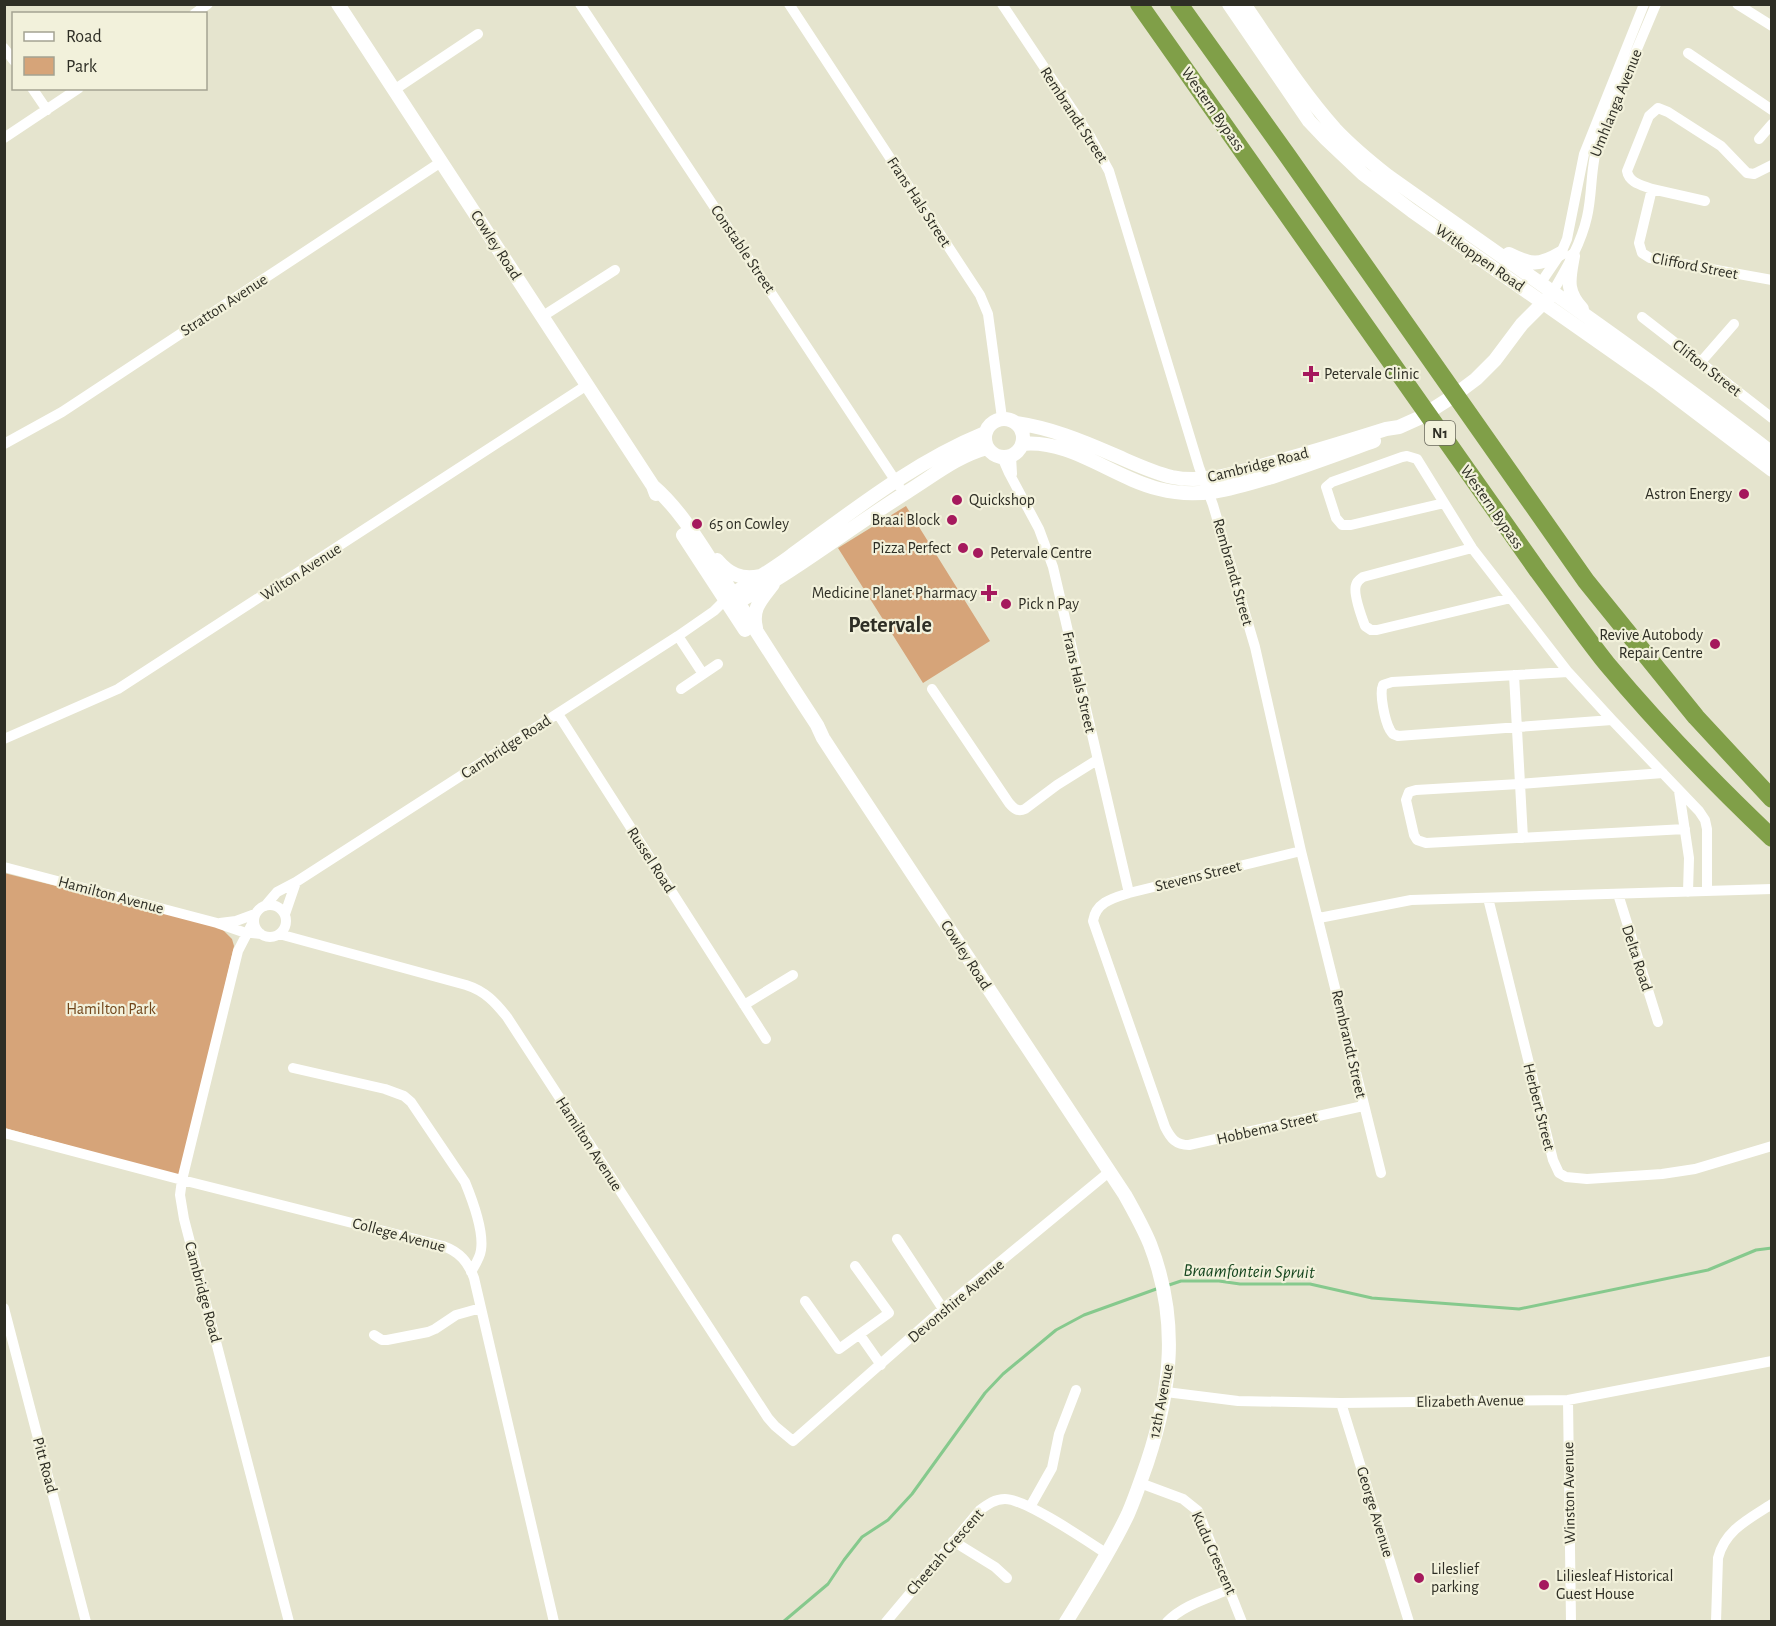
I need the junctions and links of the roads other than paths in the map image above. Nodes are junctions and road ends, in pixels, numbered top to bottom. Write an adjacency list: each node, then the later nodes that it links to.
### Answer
1 (338, 4): 17 (street, Cowley Road)
2 (580, 4): 49 (street, Constable Street)
3 (789, 4): 39 (street, Frans Hals Street)
4 (1002, 4): 48 (street, Rembrandt Street)
5 (1139, 4): 82 (highway, Western Bypass / N1)
6 (1179, 4): 71 (highway, Western Bypass / N1)
7 (1228, 4): 31 (street, Witkoppen Road)
8 (1244, 4): 27 (street, Witkoppen Road)
9 (1644, 4): 28 (street, Umhlanga Avenue)
10 (1656, 4): 28 (street, Umhlanga Avenue)
11 (1737, 4): 12 (street)
12 (1772, 26)
13 (478, 34): 17 (street)
14 (1688, 53): 19 (street)
15 (33, 90): 18 (street)
16 (76, 90): 18 (street)
17 (394, 90): 23 (street, Cowley Road)
18 (47, 110): 21 (street)
19 (1772, 110)
20 (1772, 124): 22 (street)
21 (4, 138)
22 (1759, 139)
23 (441, 162): 32 (street, Cowley Road); 42 (street, Stratton Avenue)
24 (1772, 165): 25 (street)
25 (1652, 189): 26 (street); 30 (street, Clifford Street)
26 (1705, 201)
27 (1468, 231): 28 (street); 31 (street, Witkoppen Road)
28 (1567, 254): 31 (street, Umhlanga Avenue); 34 (street)
29 (615, 270): 32 (street)
30 (1772, 280)
31 (1542, 294): 34 (street, Witkoppen Road); 40 (street, Cambridge Road); 47 (street, Witkoppen Road)
32 (543, 316): 37 (street, Cowley Road)
33 (1642, 317): 36 (street, Clifton Street)
34 (1591, 318): 45 (street, Witkoppen Road)
35 (1734, 324): 36 (street)
36 (1700, 363): 38 (street, Clifton Street)
37 (587, 385): 50 (street, Cowley Road); 73 (street, Wilton Avenue)
38 (1772, 418)
39 (1009, 420): 41 (street); 43 (street); 48 (street, Cambridge Road)
40 (1402, 426): 48 (street, Cambridge Road); 51 (street, Cambridge Road)
41 (985, 433): 44 (street); 49 (street, Cambridge Road)
42 (4, 444)
43 (1022, 444): 46 (street); 51 (street, Cambridge Road)
44 (987, 448): 46 (street); 52 (street, Cambridge Road)
45 (1772, 453)
46 (1006, 456): 74 (street, Frans Hals Street)
47 (1772, 470)
48 (1204, 478): 51 (street, Rembrandt Street)
49 (896, 480): 52 (street, Constable Street); 56 (street, Cambridge Road)
50 (653, 486): 54 (street, Cowley Road); 59 (street, Cowley Road)
51 (1208, 493): 83 (street, Rembrandt Street)
52 (904, 494): 57 (street, Cambridge Road)
53 (1444, 503): 53 (street); 55 (street)
54 (692, 531): 56 (street); 59 (street, Cowley Road)
55 (1472, 548): 58 (street); 58 (street)
56 (761, 576): 59 (street, Cambridge Road)
57 (778, 578): 59 (street, Cambridge Road); 61 (street)
58 (1511, 598): 63 (street)
59 (731, 601): 60 (street, Cambridge Road); 61 (street, Cowley Road); 72 (street, Cowley Road)
60 (678, 636): 64 (street); 68 (street, Cambridge Road)
61 (760, 639): 72 (street, Cowley Road)
62 (718, 664): 64 (street)
63 (1568, 672): 65 (street); 69 (street)
64 (703, 674): 66 (street)
65 (1514, 675): 70 (street); 70 (street)
66 (681, 689)
67 (932, 689): 74 (street)
68 (558, 714): 85 (street, Cambridge Road); 103 (street, Russel Road)
69 (1612, 720): 70 (street); 75 (street)
70 (1516, 728): 77 (street)
71 (1712, 733): 76 (highway); 79 (highway, Western Bypass / N1)
72 (823, 738): 111 (street, Cowley Road)
73 (4, 739)
74 (1097, 760): 89 (street, Frans Hals Street)
75 (1663, 773): 77 (street); 78 (street)
76 (1772, 783)
77 (1519, 784): 81 (street); 81 (street)
78 (1679, 790): 80 (street); 87 (street)
79 (1772, 799)
80 (1685, 829): 81 (street); 88 (street)
81 (1523, 838)
82 (1772, 838)
83 (1301, 851): 89 (street, Stevens Street); 95 (street, Rembrandt Street)
84 (4, 867): 96 (street, Hamilton Avenue)
85 (296, 882): 92 (street, Cambridge Road); 94 (street)
86 (1772, 889): 87 (street)
87 (1707, 891): 88 (street)
88 (1688, 892): 90 (street)
89 (1129, 893): 109 (street, Stevens Street)
90 (1617, 894): 91 (street); 104 (street, Delta Road)
91 (1488, 898): 95 (street); 110 (street, Herbert Street)
92 (265, 906): 93 (street); 94 (street)
93 (255, 917): 96 (street, Hamilton Avenue); 97 (street, Cambridge Road); 99 (street)
94 (285, 917): 98 (street); 100 (street)
95 (1319, 918): 107 (street, Rembrandt Street)
96 (222, 925): 97 (street, Hamilton Avenue); 101 (street)
97 (247, 933): 99 (street, Hamilton Avenue); 101 (street, Cambridge Road)
98 (279, 934): 99 (street); 100 (street, Hamilton Avenue)
99 (264, 935): 101 (street, Cambridge Road)
100 (300, 940): 129 (street, Hamilton Avenue)
101 (237, 956): 113 (street, Cambridge Road)
102 (793, 975): 103 (street)
103 (744, 1005): 105 (street, Russel Road)
104 (1658, 1022)
105 (766, 1039)
106 (293, 1068): 116 (street)
107 (1364, 1106): 109 (street, Hobbema Street); 112 (street, Rembrandt Street)
108 (4, 1133): 113 (street, College Avenue)
109 (1172, 1140)
110 (1772, 1146)
111 (1109, 1172): 120 (street, Devonshire Avenue); 126 (street, 12th Avenue)
112 (1381, 1173)
113 (182, 1180): 116 (street, College Avenue); 138 (street, Cambridge Road)
114 (897, 1239): 120 (street)
115 (855, 1266): 122 (street)
116 (471, 1272): 119 (street, College Avenue)
117 (805, 1301): 122 (street)
118 (4, 1308): 137 (street, Pitt Road)
119 (481, 1308): 121 (street); 139 (street, College Avenue)
120 (944, 1309): 124 (street, Devonshire Avenue)
121 (374, 1335)
122 (860, 1335): 124 (street)
123 (1772, 1361): 127 (street, Elizabeth Avenue)
124 (881, 1365): 129 (street, Devonshire Avenue)
125 (1076, 1390): 132 (street)
126 (1166, 1392): 128 (street, Elizabeth Avenue); 130 (street, 12th Avenue)
127 (1568, 1400): 128 (street, Elizabeth Avenue); 145 (street, Winston Avenue)
128 (1341, 1403): 144 (street, George Avenue)
129 (805, 1431)
130 (1140, 1483): 134 (street, 12th Avenue); 136 (street, Kudu Crescent)
131 (1772, 1504): 146 (street)
132 (1030, 1507): 133 (street, Cheetah Crescent); 134 (street, Cheetah Crescent)
133 (953, 1541): 135 (street); 140 (street, Cheetah Crescent)
134 (1107, 1554): 141 (street, 12th Avenue)
135 (1007, 1578)
136 (1230, 1589): 142 (street); 143 (street, Kudu Crescent)
137 (86, 1622)
138 (289, 1622)
139 (554, 1622)
140 (886, 1622)
141 (1066, 1622)
142 (1167, 1622)
143 (1242, 1622)
144 (1409, 1622)
145 (1571, 1622)
146 (1716, 1622)

